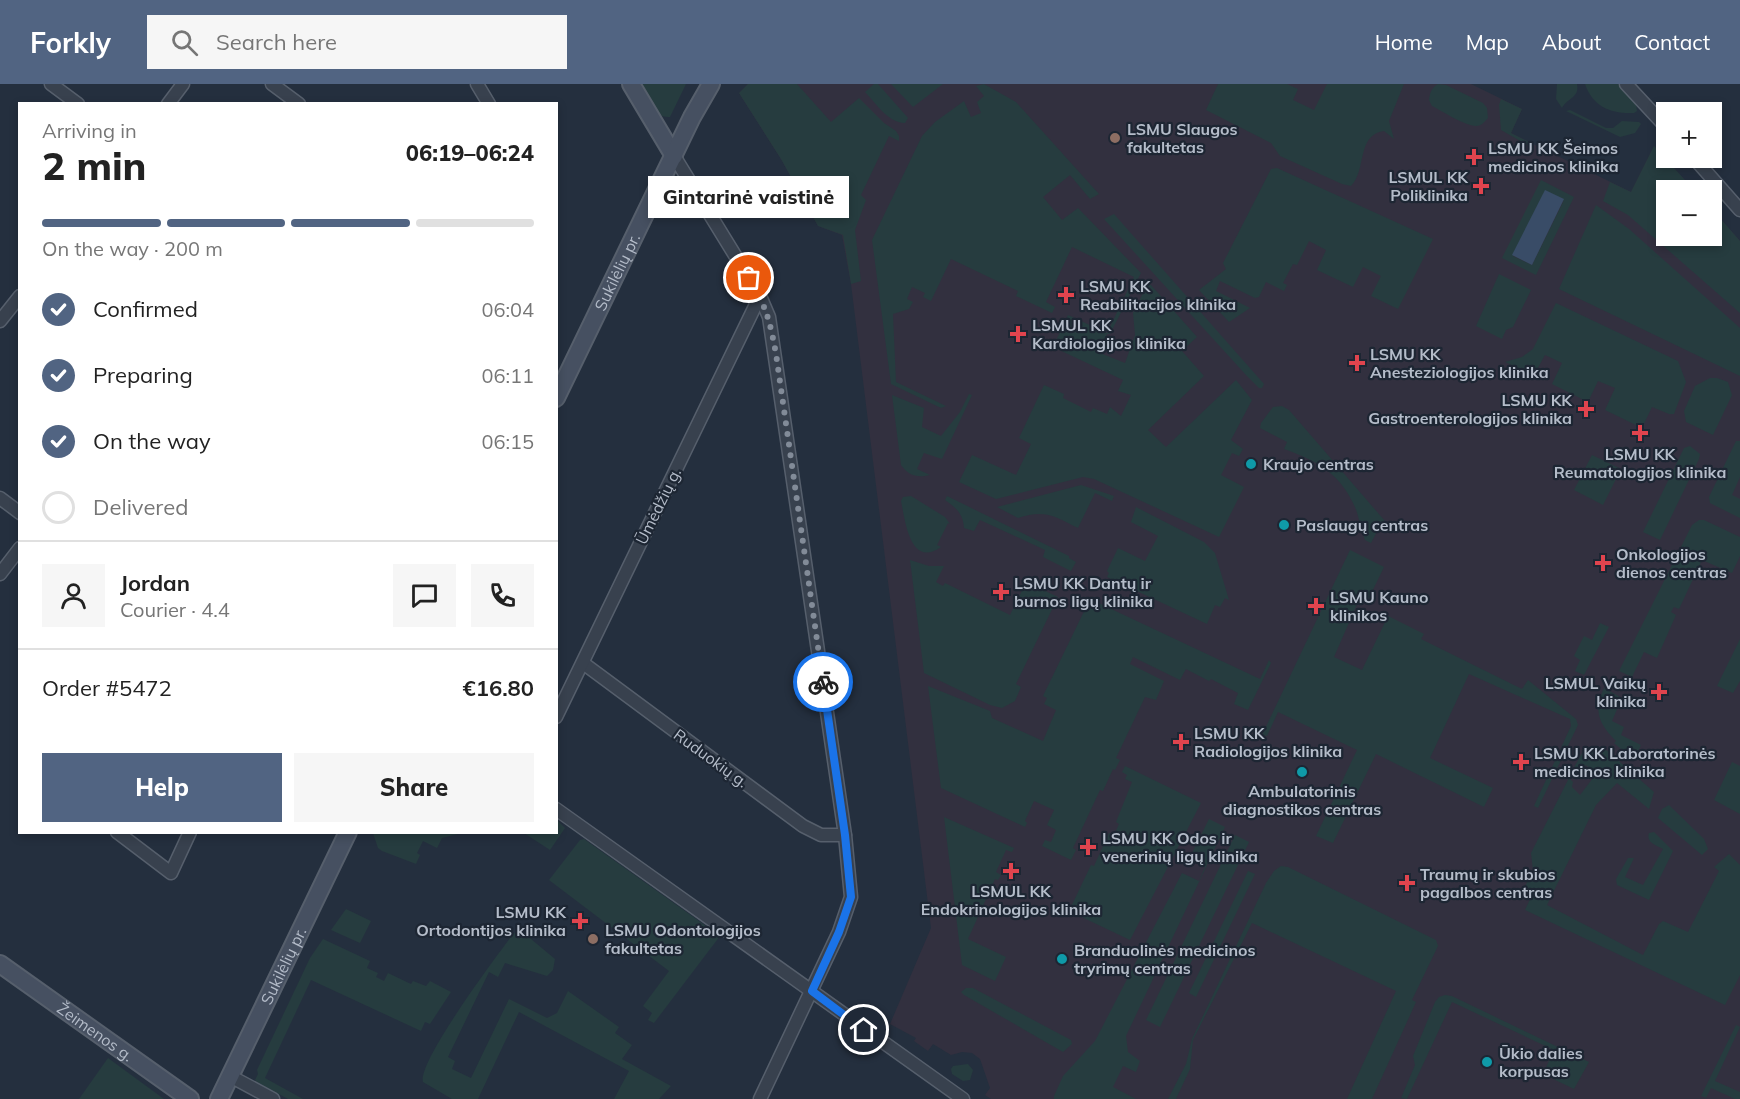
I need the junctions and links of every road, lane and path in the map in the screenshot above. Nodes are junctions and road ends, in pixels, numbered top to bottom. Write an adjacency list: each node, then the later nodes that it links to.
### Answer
1 (51, 84): 8 (street)
2 (183, 84): 9 (street)
3 (272, 84): 10 (street)
4 (477, 84): 11 (street)
5 (631, 84): 13 (main road)
6 (711, 84): 13 (main road, Sukilėlių pr.)
7 (1626, 84): 12 (street)
8 (75, 102)
9 (170, 102)
10 (295, 102)
11 (488, 102)
12 (1656, 118)
13 (674, 156): 16 (street); 19 (main road, Sukilėlių pr.)
14 (1703, 168): 15 (street)
15 (1740, 210)
16 (760, 296): 24 (street, Ūmėdžių g.); 30 (street)
17 (18, 298): 18 (street)
18 (0, 321)
19 (558, 394)
20 (0, 498): 21 (street)
21 (18, 512)
22 (18, 550): 23 (street)
23 (0, 573)
24 (583, 663): 25 (street, Ūmėdžių g.); 30 (street, Ruduokių g.)
25 (558, 713)
26 (558, 810): 32 (street)
27 (120, 834): 28 (street)
28 (189, 834)
29 (347, 834): 33 (main road, Sukilėlių pr.)
30 (845, 835): 32 (street)
31 (0, 964): 34 (main road, Žeimenos g.)
32 (812, 991): 37 (street); 38 (street)
33 (230, 1076): 35 (main road, Sukilėlių pr.); 36 (street)
34 (190, 1099)
35 (219, 1099)
36 (273, 1099)
37 (760, 1099)
38 (963, 1099)

